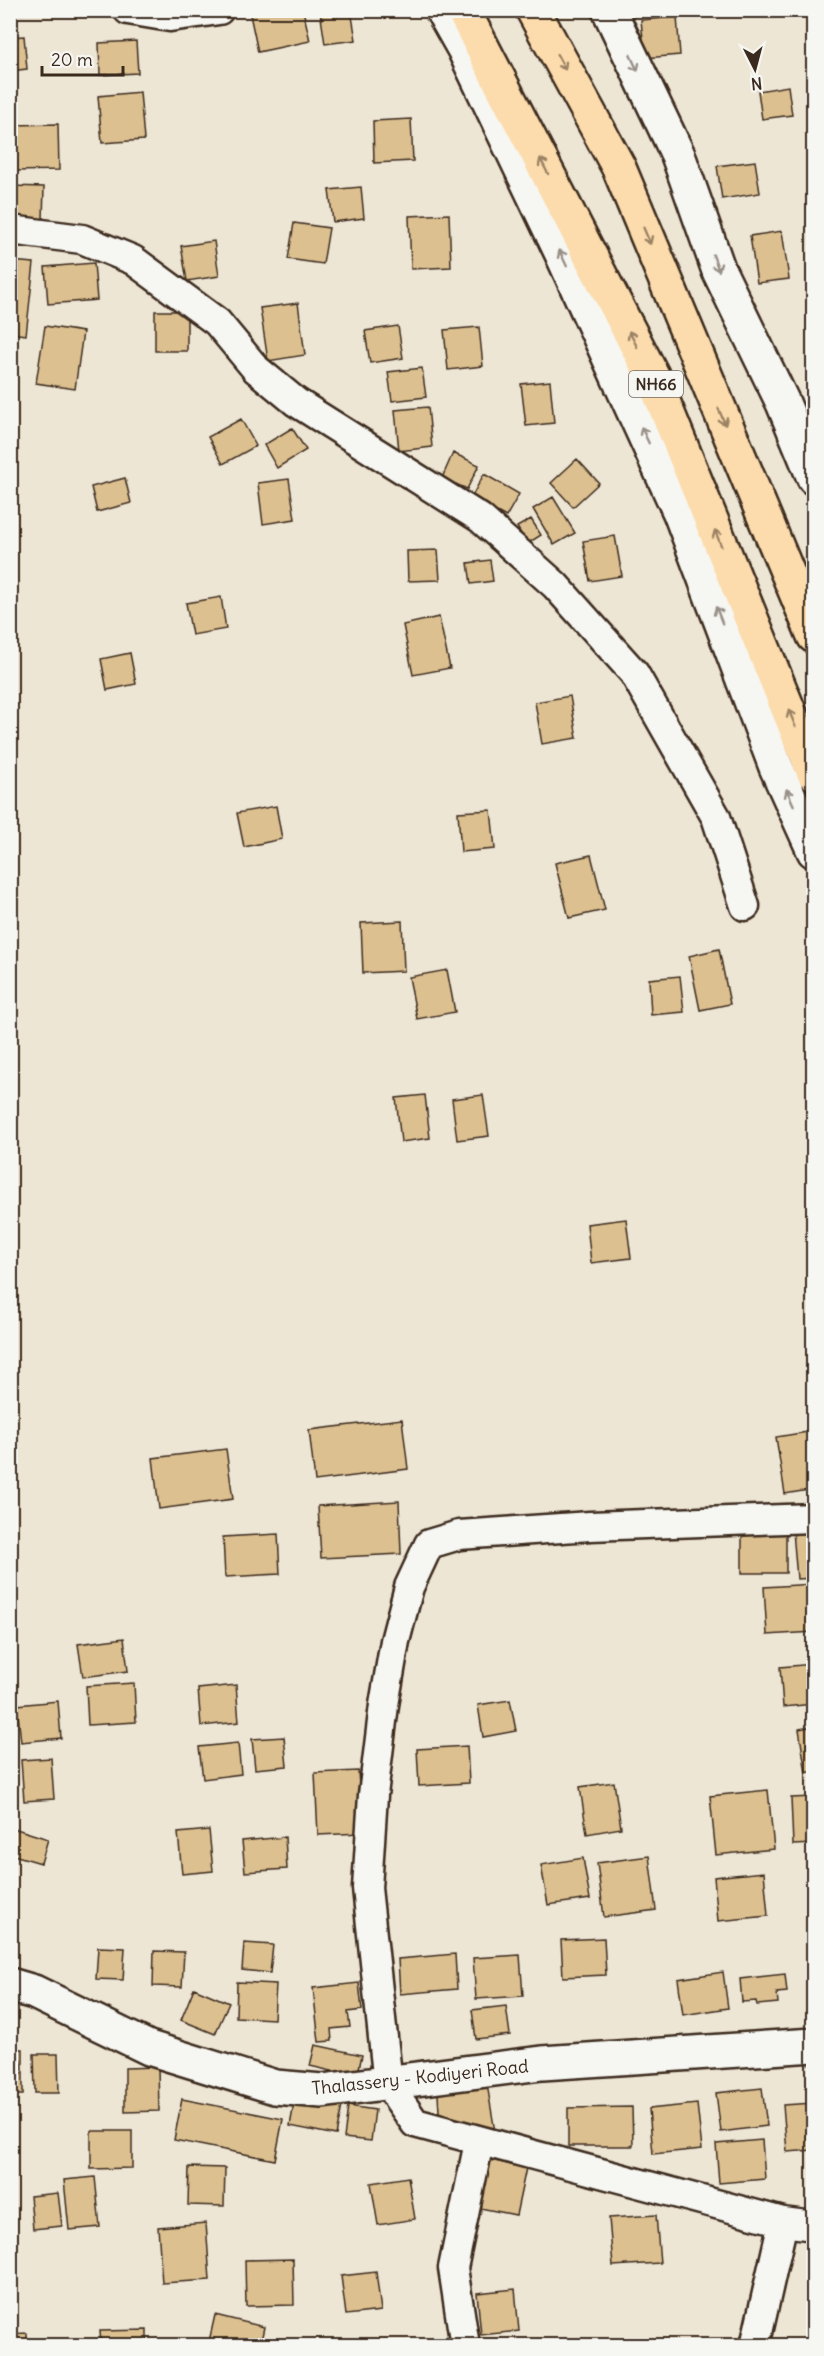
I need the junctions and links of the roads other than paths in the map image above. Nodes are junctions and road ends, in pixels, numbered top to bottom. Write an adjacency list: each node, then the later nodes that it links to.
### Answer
1 (128, 10): 2 (street)
2 (219, 10)
3 (442, 10): 11 (street, one-way to 3)
4 (463, 10): 10 (highway, NH66, one-way to 4)
5 (533, 10): 9 (highway, NH66, one-way to 9)
6 (609, 10): 8 (street, one-way to 8)
7 (10, 230): 12 (street)
8 (813, 478)
9 (813, 636)
10 (813, 773)
11 (813, 850)
12 (745, 906)
13 (813, 1518): 16 (street)
14 (10, 1985): 16 (street, Thalassery - Kodiyeri Road)
15 (813, 2045): 16 (street, Thalassery - Kodiyeri Road)
16 (388, 2084): 17 (street)
17 (479, 2142): 18 (street); 20 (street)
18 (783, 2222): 19 (street); 21 (street)
19 (813, 2226)
20 (465, 2346)
21 (755, 2346)

